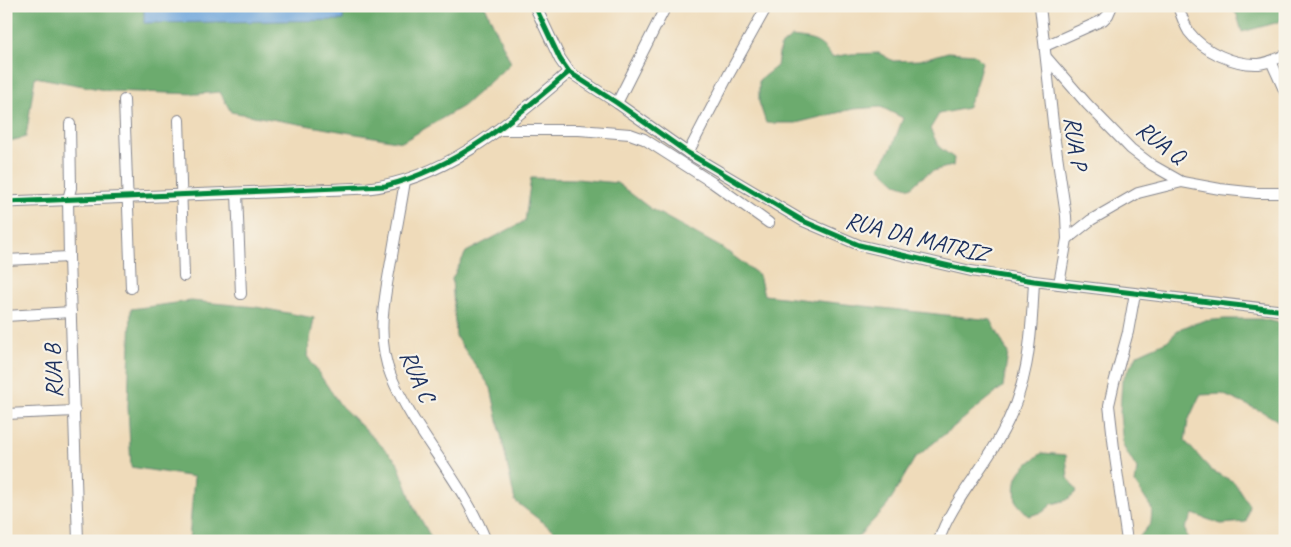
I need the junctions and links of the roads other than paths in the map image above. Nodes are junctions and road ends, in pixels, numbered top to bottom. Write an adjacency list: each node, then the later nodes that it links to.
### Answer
1 (535, 6): 11 (street, RUA DA MATRIZ)
2 (666, 6): 14 (street)
3 (767, 6): 18 (street)
4 (1040, 6): 7 (street, RUA P)
5 (1112, 6): 7 (street)
6 (1178, 6): 10 (street)
7 (1045, 46): 9 (street, RUA P)
8 (1285, 55): 10 (street)
9 (1046, 57): 20 (street, RUA Q); 28 (street, RUA P)
10 (1271, 61): 12 (street)
11 (569, 72): 14 (street, RUA DA MATRIZ); 17 (street)
12 (1285, 92)
13 (124, 100): 24 (street)
14 (617, 103): 18 (street, RUA DA MATRIZ)
15 (179, 120): 23 (street)
16 (70, 124): 25 (street, RUA B)
17 (499, 130): 19 (street); 27 (street)
18 (688, 153): 32 (street, RUA DA MATRIZ)
19 (405, 181): 22 (street); 43 (street, RUA C)
20 (1182, 182): 21 (street, RUA Q); 28 (street)
21 (1285, 192)
22 (237, 193): 23 (street); 36 (street)
23 (181, 195): 24 (street); 31 (street)
24 (128, 198): 25 (street); 34 (street)
25 (68, 199): 26 (street); 29 (street, RUA B)
26 (6, 202)
27 (769, 224)
28 (1067, 239): 33 (street, RUA P)
29 (69, 257): 30 (street); 38 (street, RUA B)
30 (6, 260)
31 (184, 276)
32 (1034, 281): 33 (street, RUA DA MATRIZ); 44 (street)
33 (1059, 284): 35 (street, RUA DA MATRIZ)
34 (131, 288)
35 (1135, 293): 37 (street, RUA DA MATRIZ); 45 (street)
36 (241, 294)
37 (1285, 311)
38 (72, 312): 39 (street); 40 (street, RUA B)
39 (6, 316)
40 (75, 411): 41 (street); 42 (street, RUA B)
41 (6, 414)
42 (78, 541)
43 (486, 541)
44 (939, 541)
45 (1127, 541)

